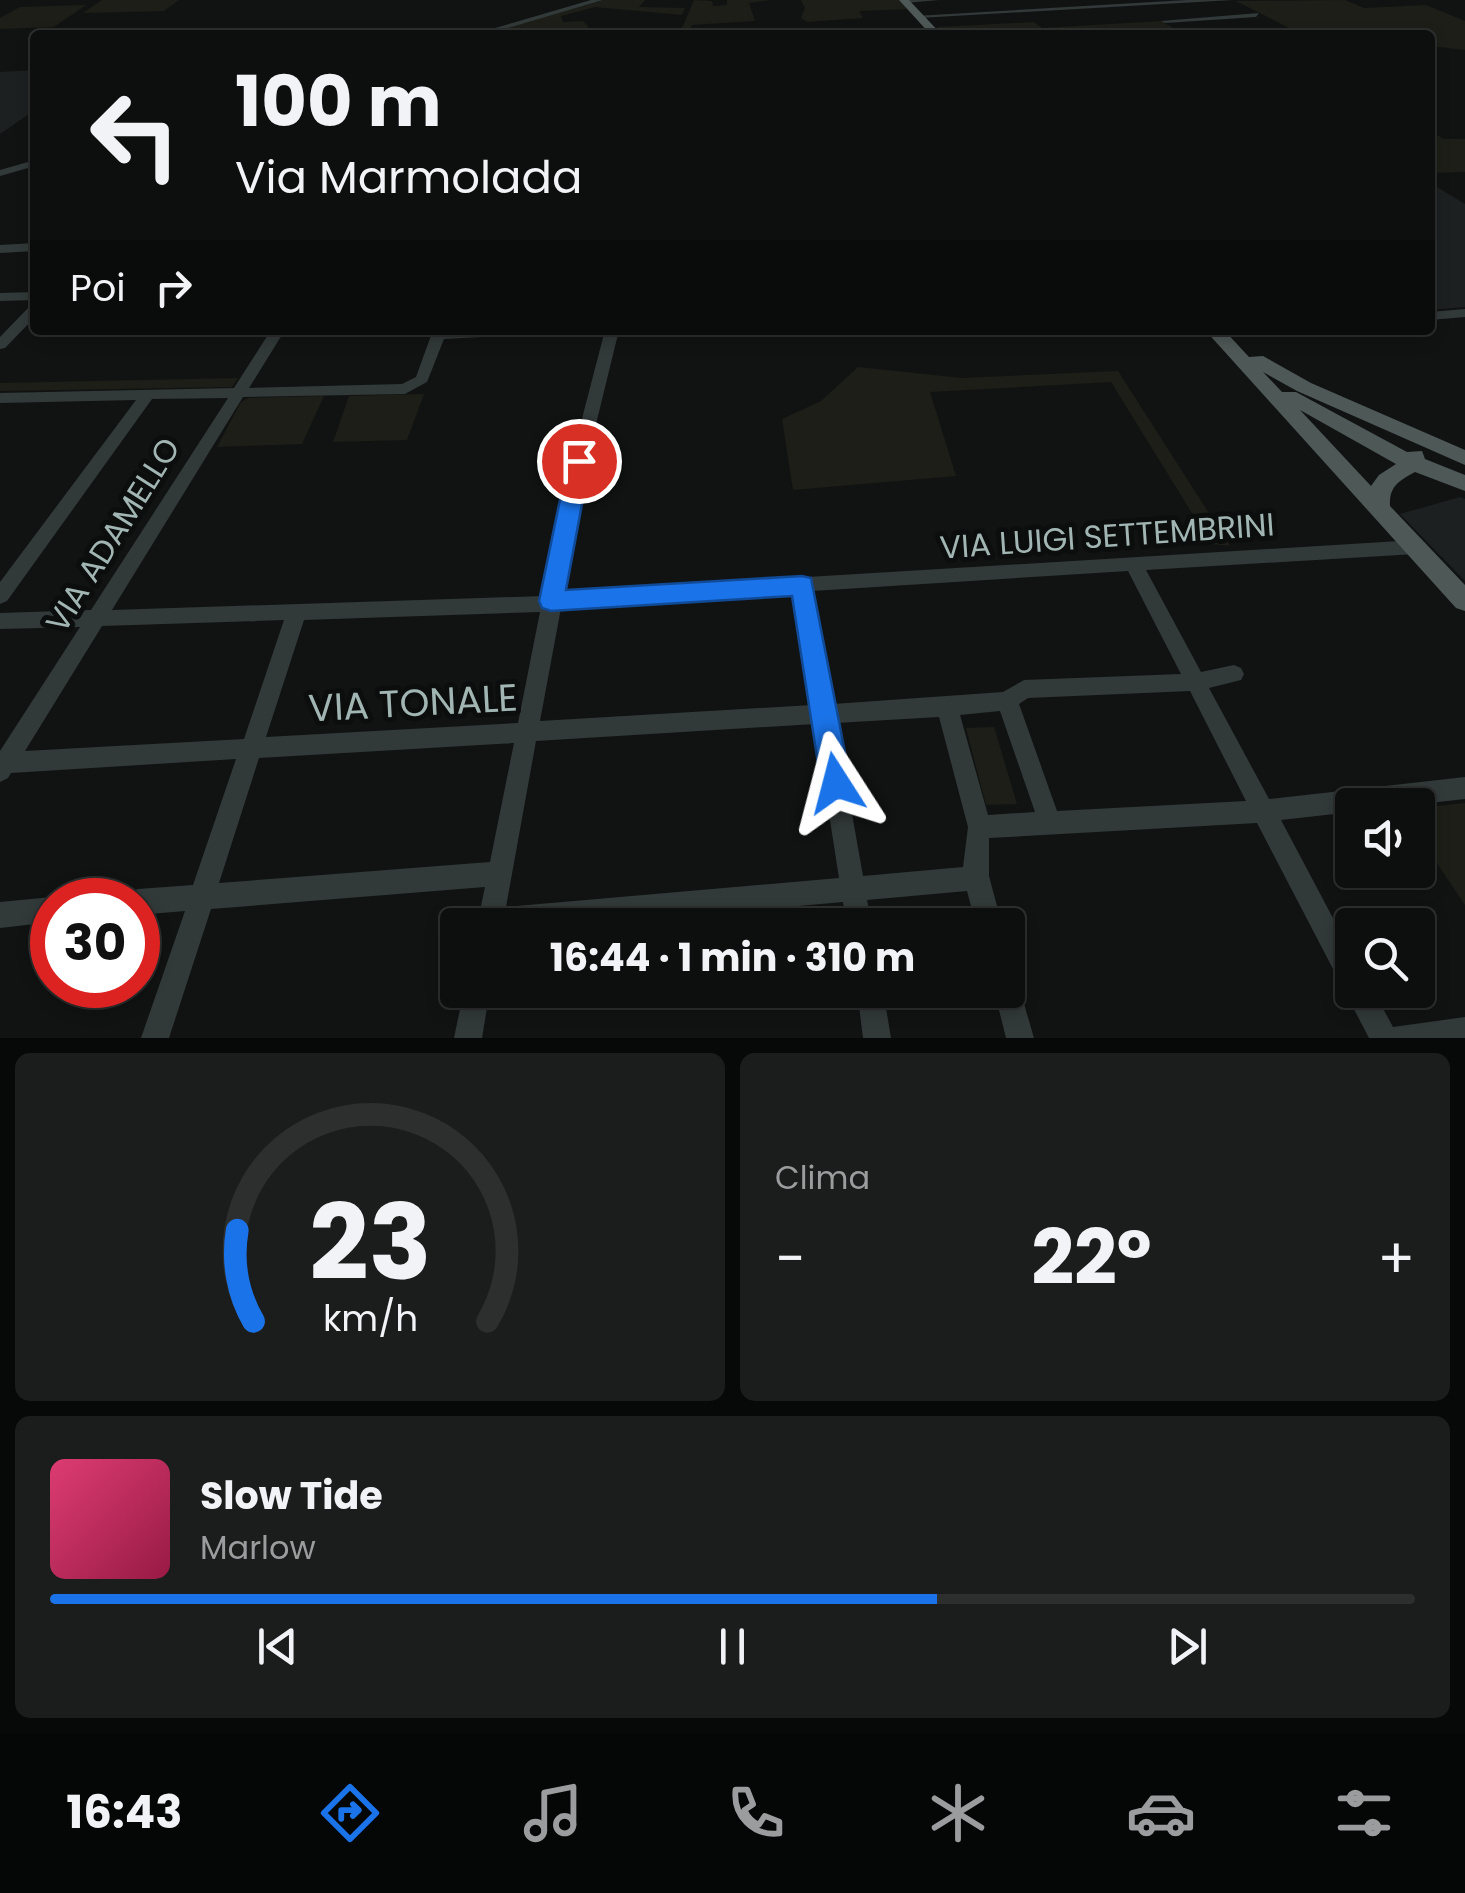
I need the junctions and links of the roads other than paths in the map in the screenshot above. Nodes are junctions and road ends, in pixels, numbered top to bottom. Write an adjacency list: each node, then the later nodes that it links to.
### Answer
1 (599, 0): 11 (street)
2 (935, 0): 5 (street)
3 (1020, 0): 7 (street)
4 (1229, 0): 6 (street)
5 (905, 1): 8 (main road)
6 (1133, 2): 7 (street); 10 (street)
7 (1033, 10): 8 (street)
8 (919, 16): 12 (main road)
9 (1256, 16): 10 (street)
10 (1165, 21): 13 (street)
11 (493, 30)
12 (932, 30)
13 (1180, 30)
14 (30, 165): 15 (street)
15 (0, 174)
16 (30, 247): 17 (street)
17 (0, 249)
18 (30, 296): 19 (street)
19 (0, 297)
20 (1465, 313): 22 (street)
21 (30, 314): 27 (street)
22 (1435, 316)
23 (275, 335): 29 (street, VIA ADAMELLO)
24 (439, 335): 29 (street)
25 (611, 335): 45 (street)
26 (1218, 335): 28 (main road); 32 (main road)
27 (0, 344)
28 (1258, 374): 33 (main road); 35 (main road)
29 (238, 393): 30 (street); 47 (street, VIA ADAMELLO)
30 (149, 394): 31 (street); 43 (street)
31 (0, 398)
32 (1366, 414): 33 (main road); 34 (main road)
33 (1324, 417): 35 (main road); 37 (main road)
34 (1396, 428): 36 (main road); 37 (main road)
35 (1329, 451): 39 (main road)
36 (1465, 458)
37 (1413, 464): 38 (main road); 39 (main road)
38 (1465, 483)
39 (1379, 508): 40 (main road)
40 (1416, 547): 41 (street, VIA LUIGI SETTEMBRINI); 44 (main road)
41 (1134, 565): 42 (street, VIA LUIGI SETTEMBRINI); 50 (street)
42 (802, 585): 45 (street, VIA LUIGI SETTEMBRINI); 53 (street)
43 (0, 596)
44 (1465, 600)
45 (551, 601): 46 (street, VIA LUIGI SETTEMBRINI); 54 (street)
46 (296, 614): 47 (street, VIA LUIGI SETTEMBRINI); 55 (street)
47 (95, 620): 48 (street, VIA LUIGI SETTEMBRINI); 56 (street, VIA ADAMELLO)
48 (0, 621)
49 (1234, 674): 50 (street, VIA TONALE)
50 (1195, 682): 51 (street, VIA TONALE); 58 (street)
51 (1008, 701): 52 (street, VIA TONALE); 59 (street)
52 (948, 708): 53 (street, VIA TONALE); 60 (street)
53 (825, 712): 54 (street, VIA TONALE); 63 (street)
54 (526, 731): 55 (street, VIA TONALE); 61 (street)
55 (253, 748): 56 (street, VIA TONALE); 64 (street)
56 (2, 767)
57 (1465, 788): 58 (street)
58 (1261, 812): 59 (street); 72 (street)
59 (1050, 822): 60 (street)
60 (980, 826): 62 (street)
61 (500, 874): 64 (street); 66 (street)
62 (975, 878): 63 (street); 69 (street)
63 (853, 888): 67 (street); 68 (street)
64 (203, 896): 65 (street); 78 (street)
65 (160, 900)
66 (493, 908)
67 (646, 908)
68 (856, 908)
69 (983, 908)
70 (30, 913): 71 (street)
71 (0, 916)
72 (1335, 949)
73 (474, 1008): 79 (street)
74 (873, 1008): 80 (street)
75 (1012, 1008): 81 (street)
76 (1368, 1008): 82 (street)
77 (1465, 1031): 83 (street)
78 (156, 1038)
79 (468, 1038)
80 (878, 1038)
81 (1020, 1038)
82 (1384, 1038)
83 (1402, 1038)

